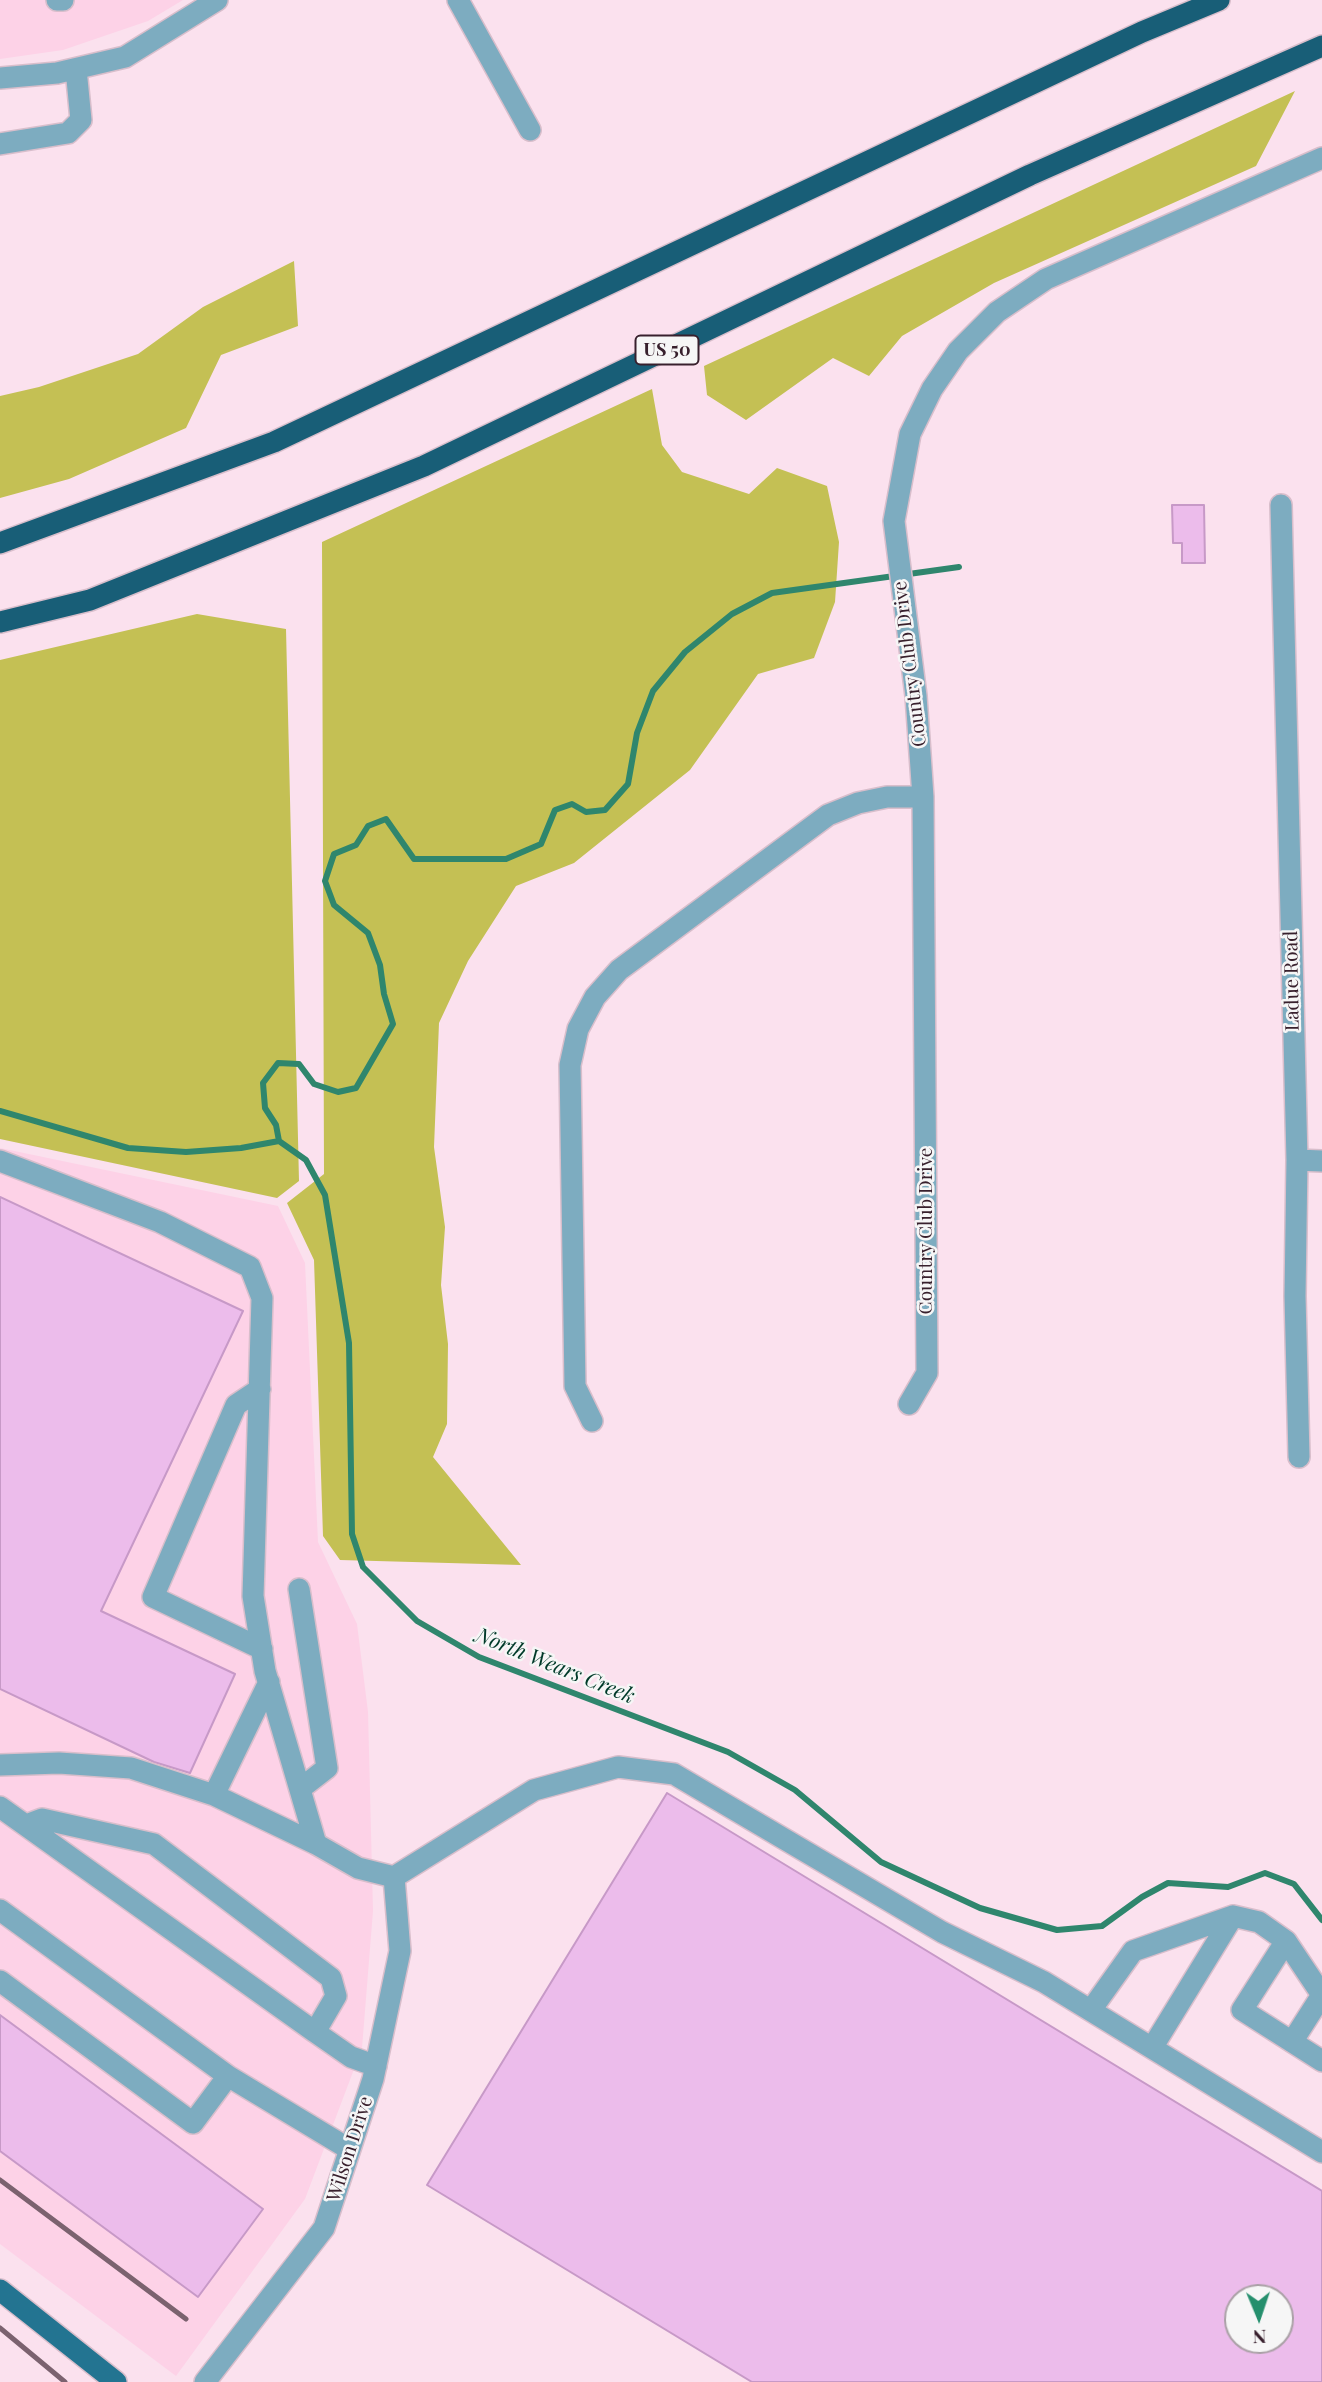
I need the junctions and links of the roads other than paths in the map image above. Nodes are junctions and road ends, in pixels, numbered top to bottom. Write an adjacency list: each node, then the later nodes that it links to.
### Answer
1 (57, 0): 2 (street)
2 (63, 0)
3 (217, 0): 7 (street)
4 (458, 0): 9 (street)
5 (1219, 0): 13 (highway)
6 (1322, 47): 14 (highway, US 50)
7 (76, 69): 8 (street); 10 (street)
8 (0, 78)
9 (530, 130)
10 (0, 144)
11 (1322, 158): 15 (street, Country Club Drive)
12 (1281, 505): 16 (street, Ladue Road)
13 (0, 543)
14 (0, 622)
15 (923, 796): 20 (street, Country Club Drive); 21 (street)
16 (1297, 1160): 18 (street); 22 (street, Ladue Road)
17 (0, 1161): 19 (street)
18 (1322, 1161)
19 (260, 1389): 24 (street); 24 (street)
20 (909, 1404)
21 (592, 1421)
22 (1299, 1457)
23 (299, 1589): 27 (street)
24 (262, 1649): 25 (street)
25 (269, 1682): 27 (street); 28 (street)
26 (0, 1765): 28 (street)
27 (300, 1789): 31 (street)
28 (214, 1795): 31 (street)
29 (0, 1807): 30 (street)
30 (26, 1825): 39 (street); 39 (street)
31 (316, 1844): 32 (street)
32 (394, 1877): 38 (street); 43 (street, Wilson Drive)
33 (0, 1910): 44 (street)
34 (1233, 1916): 35 (street); 38 (street); 41 (street)
35 (1286, 1941): 37 (street); 40 (street)
36 (0, 1981): 44 (street)
37 (1322, 1995): 40 (street)
38 (1091, 2010): 41 (street)
39 (315, 2032): 43 (street)
40 (1292, 2042): 42 (street)
41 (1152, 2048): 46 (street)
42 (1322, 2061)
43 (376, 2066): 45 (street, Wilson Drive)
44 (228, 2076): 45 (street)
45 (349, 2149): 49 (street, Wilson Drive)
46 (1322, 2152)
47 (0, 2290): 48 (main road)
48 (116, 2382)
49 (205, 2382)

